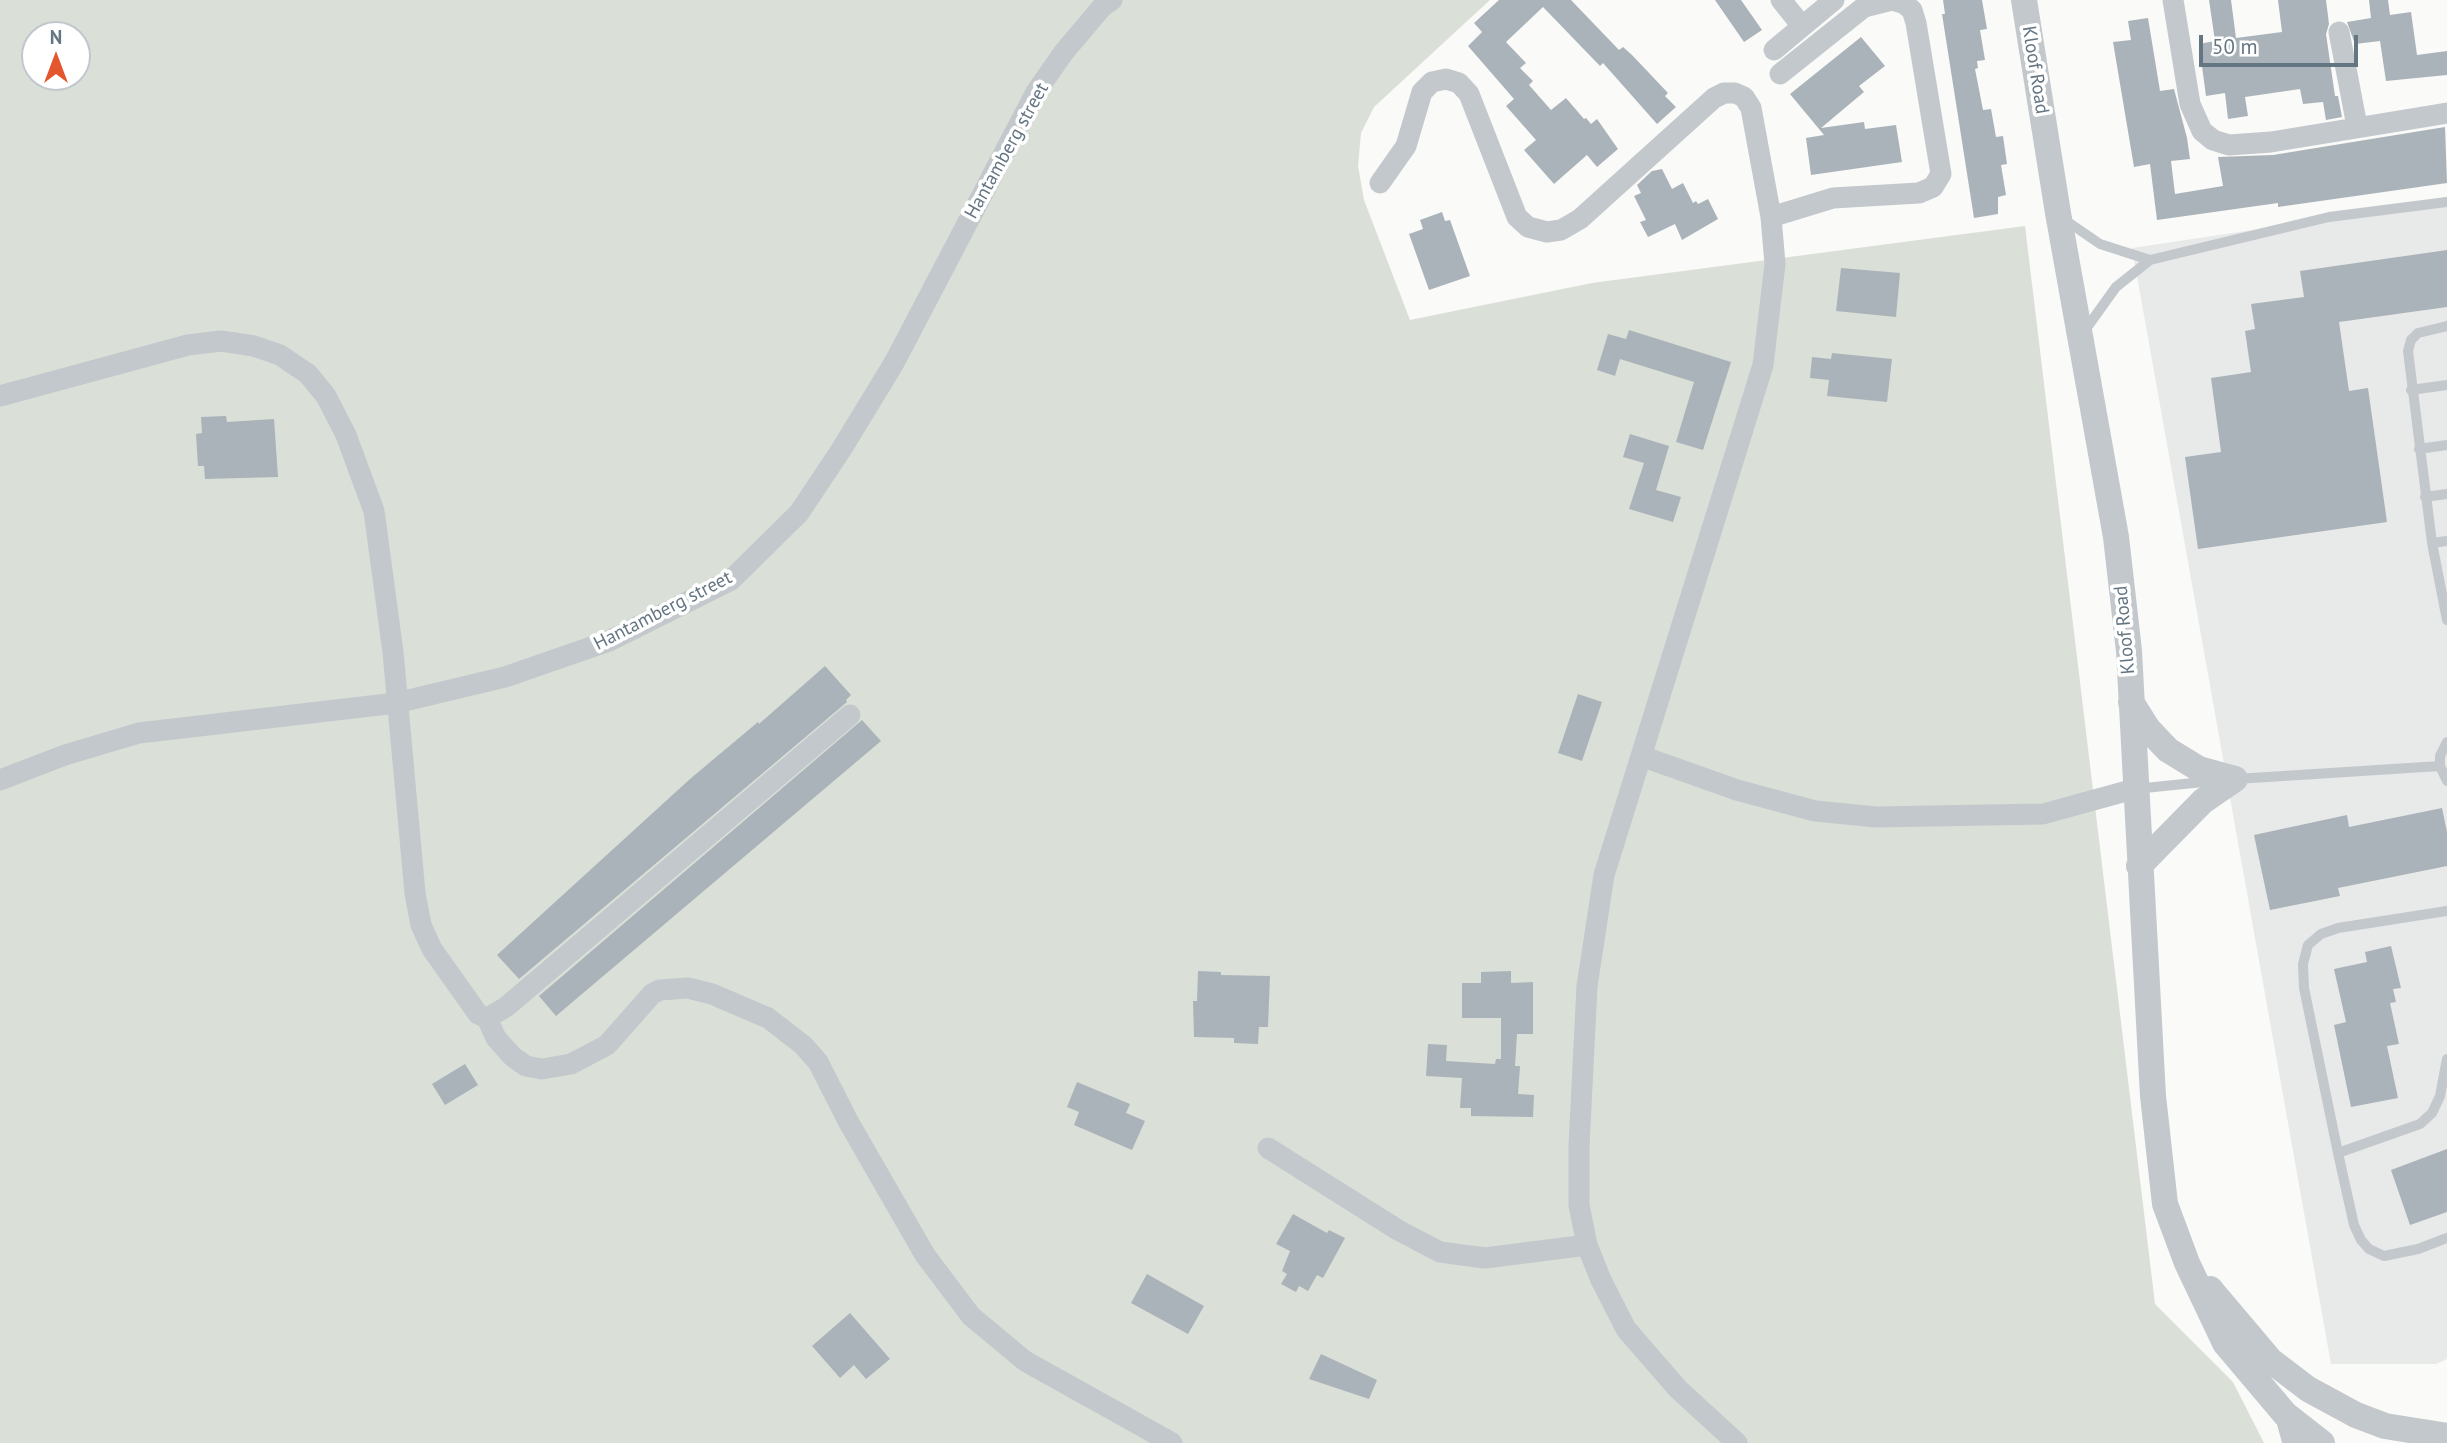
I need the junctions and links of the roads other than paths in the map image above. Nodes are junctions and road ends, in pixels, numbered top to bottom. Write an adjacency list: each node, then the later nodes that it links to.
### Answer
1 (1112, 0): 30 (street, Hantamberg street)
2 (1781, 0): 6 (street)
3 (1834, 0): 6 (street)
4 (2024, 0): 14 (street, Kloof Road)
5 (2174, 0): 11 (street)
6 (1802, 26): 8 (street)
7 (2339, 32): 11 (street)
8 (1774, 50)
9 (1780, 74): 15 (street)
10 (2447, 113): 11 (street)
11 (2357, 126)
12 (1380, 183): 15 (street)
13 (2447, 202): 16 (lane)
14 (2057, 213): 16 (lane); 18 (street, Kloof Road)
15 (1771, 217): 33 (street)
16 (2150, 260): 18 (lane)
17 (2447, 326): 20 (lane)
18 (2080, 338): 29 (street, Kloof Road)
19 (2447, 385): 20 (lane)
20 (2411, 390): 23 (lane)
21 (0, 396): 30 (street)
22 (2447, 445): 23 (lane)
23 (2419, 449): 25 (lane)
24 (2447, 494): 25 (lane)
25 (2425, 497): 27 (lane)
26 (2447, 541): 27 (lane)
27 (2432, 543): 28 (lane)
28 (2447, 620)
29 (2130, 700): 35 (street); 38 (street, Kloof Road)
30 (396, 703): 36 (street, Hantamberg street); 41 (street)
31 (849, 715): 41 (street)
32 (2447, 742): 34 (lane)
33 (1641, 757): 38 (street); 46 (street)
34 (2440, 766): 35 (lane); 37 (lane)
35 (2235, 779): 38 (lane); 39 (street)
36 (0, 780)
37 (2447, 781)
38 (2134, 789): 39 (street, Kloof Road)
39 (2139, 866): 47 (street, Kloof Road)
40 (2447, 911): 44 (lane)
41 (487, 1018): 50 (street)
42 (2447, 1059): 44 (lane)
43 (1268, 1148): 46 (street)
44 (2337, 1153): 45 (lane)
45 (2447, 1238)
46 (1587, 1245): 51 (street)
47 (2187, 1263): 48 (street, Kloof Road); 49 (street)
48 (2285, 1414): 52 (street); 53 (street, Kloof Road)
49 (2447, 1436)
50 (1172, 1443)
51 (1737, 1443)
52 (2293, 1443)
53 (2322, 1443)

